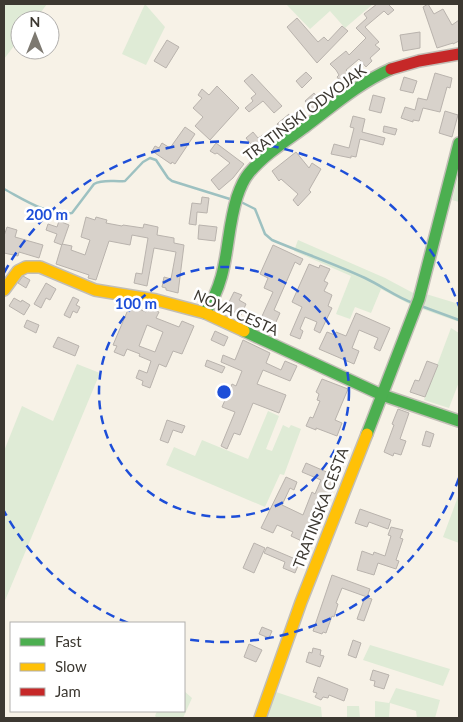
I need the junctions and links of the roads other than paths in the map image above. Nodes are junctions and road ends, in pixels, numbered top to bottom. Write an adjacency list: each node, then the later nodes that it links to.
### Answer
1 (459, 54): 4 (street, TRATINSKI ODVOJAK)
2 (459, 143): 5 (street, TRATINSKA CESTA)
3 (4, 290): 4 (street, NOVA CESTA)
4 (205, 313): 5 (street, NOVA CESTA)
5 (382, 395): 6 (street, NOVA CESTA); 7 (street, TRATINSKA CESTA)
6 (459, 421)
7 (260, 718)

